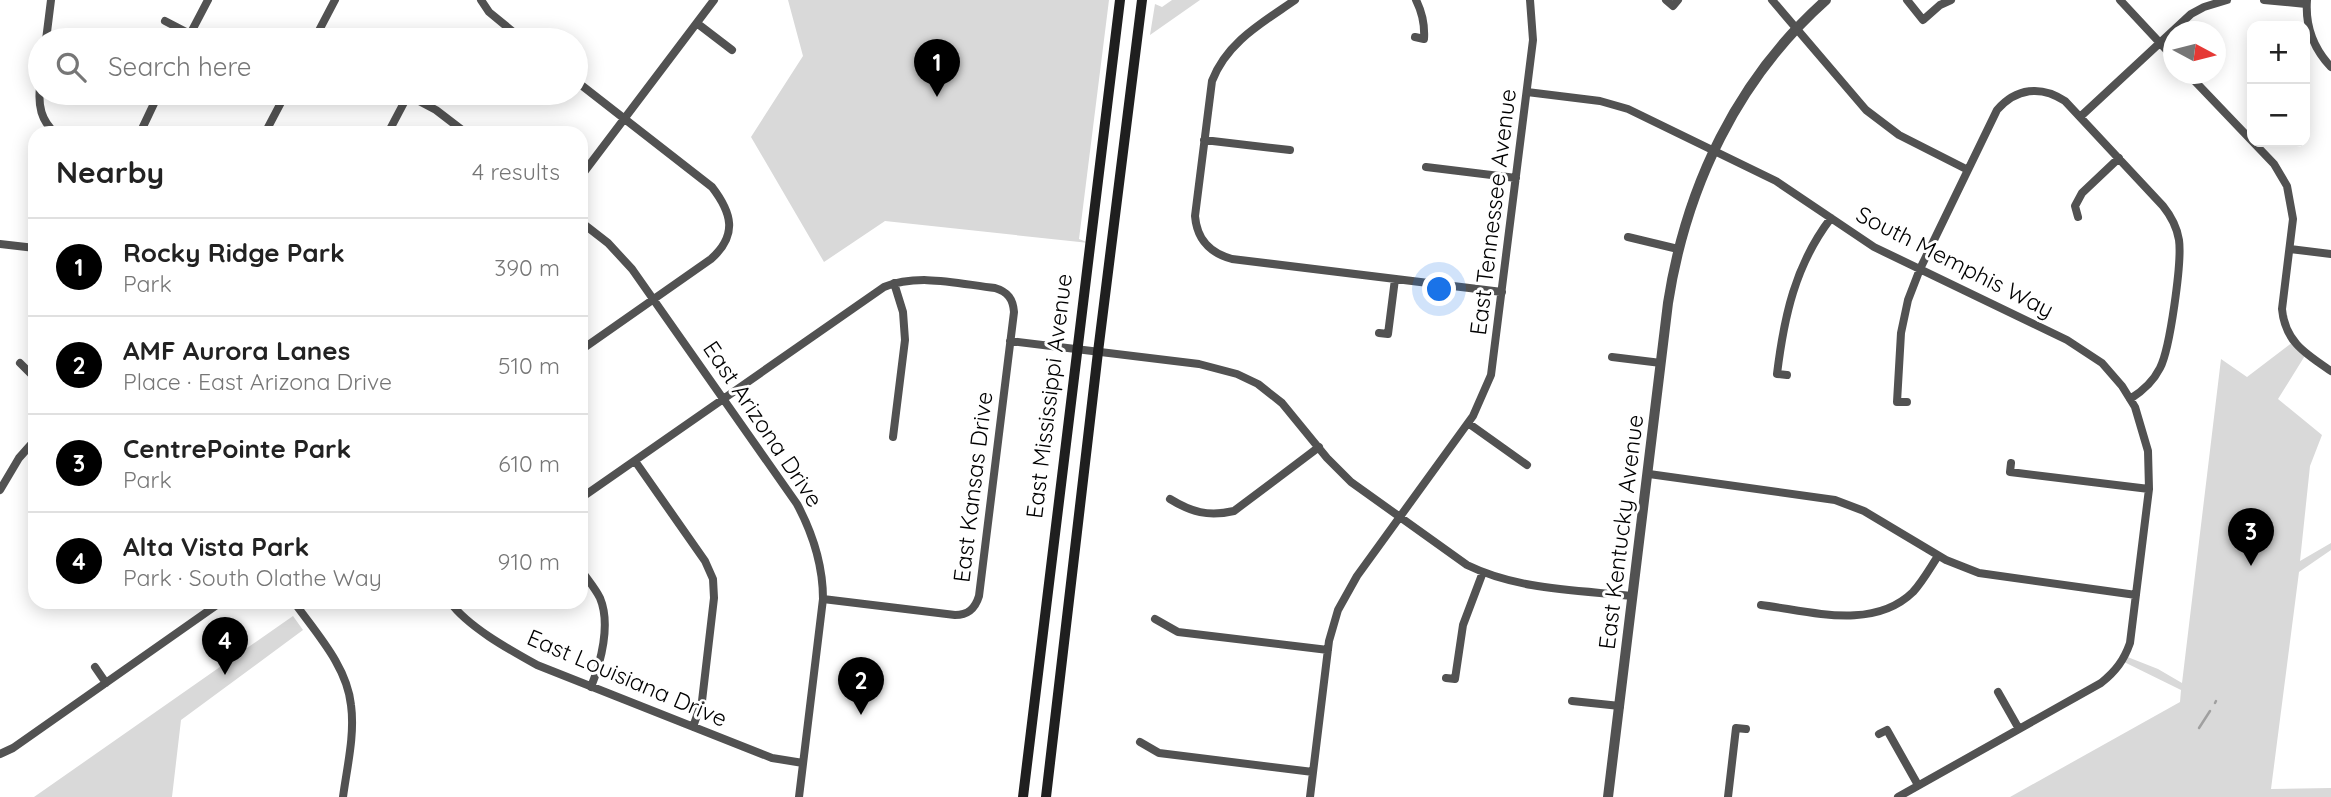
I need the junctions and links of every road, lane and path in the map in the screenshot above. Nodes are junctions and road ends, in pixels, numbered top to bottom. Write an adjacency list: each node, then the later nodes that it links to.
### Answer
1 (51, 0): 23 (street)
2 (208, 0): 25 (street)
3 (335, 0): 26 (street)
4 (481, 0): 27 (street)
5 (714, 0): 22 (street)
6 (1120, 0): 74 (main road, East Mississippi Avenue)
7 (1142, 0): 75 (main road, East Mississippi Avenue)
8 (1295, 0): 49 (street)
9 (1416, 0): 29 (street)
10 (1530, 0): 36 (street, East Tennessee Avenue)
11 (1666, 0): 12 (street)
12 (1678, 0)
13 (1772, 0): 28 (street)
14 (1826, 0): 28 (street, East Kentucky Avenue)
15 (1907, 0): 16 (street)
16 (1951, 0)
17 (2120, 0): 30 (street)
18 (2227, 0): 30 (street)
19 (2264, 0): 20 (street)
20 (2306, 2): 33 (street)
21 (165, 21): 24 (street)
22 (698, 24): 32 (street); 43 (street)
23 (48, 28)
24 (175, 28)
25 (193, 28)
26 (320, 28)
27 (508, 28)
28 (1796, 29): 51 (street, East Kentucky Avenue); 55 (street)
29 (1415, 37)
30 (2159, 43): 31 (street); 42 (street)
31 (2163, 47)
32 (732, 50)
33 (2331, 67)
34 (2197, 84): 64 (street)
35 (588, 90): 43 (street)
36 (1527, 92): 51 (street, South Memphis Way); 56 (street, East Tennessee Avenue)
37 (40, 105): 44 (street)
38 (153, 105): 45 (street)
39 (280, 105): 46 (street)
40 (401, 105): 47 (street)
41 (427, 105): 48 (street)
42 (2080, 117): 52 (street); 55 (street)
43 (625, 119): 53 (street); 70 (street)
44 (45, 126)
45 (143, 126)
46 (269, 126)
47 (391, 126)
48 (457, 126)
49 (1204, 140): 50 (street); 67 (street)
50 (1290, 150)
51 (1714, 150): 58 (street, South Memphis Way); 63 (street, East Kentucky Avenue)
52 (2119, 158): 57 (street); 83 (street)
53 (588, 167)
54 (1426, 167): 56 (street)
55 (1968, 170): 66 (street)
56 (1516, 178): 69 (street, East Tennessee Avenue)
57 (2078, 217)
58 (1831, 218): 66 (street, South Memphis Way); 81 (street)
59 (588, 228): 70 (street, East Arizona Drive)
60 (1628, 237): 63 (street)
61 (0, 244): 62 (street)
62 (28, 247)
63 (1678, 249): 78 (street, East Kentucky Avenue)
64 (2290, 249): 65 (street); 80 (street)
65 (2331, 254)
66 (1920, 269): 83 (street, South Memphis Way); 84 (street)
67 (1395, 279): 69 (street); 71 (street)
68 (894, 283): 72 (street); 82 (street); 86 (street)
69 (1502, 292): 85 (street, East Tennessee Avenue)
70 (654, 299): 73 (street); 82 (street, East Arizona Drive)
71 (1379, 333)
72 (1010, 341): 74 (street); 103 (street, East Kansas Drive)
73 (588, 345)
74 (1076, 349): 75 (street); 128 (main road, East Mississippi Avenue)
75 (1098, 352): 87 (street); 129 (main road, East Mississippi Avenue)
76 (1612, 357): 78 (street)
77 (20, 363): 79 (street)
78 (1661, 363): 92 (street, East Kentucky Avenue)
79 (28, 370)
80 (2331, 371)
81 (1787, 375)
82 (723, 398): 89 (street); 103 (street, East Arizona Drive)
83 (2130, 399): 93 (street, South Memphis Way)
84 (1907, 402)
85 (1468, 423): 91 (street); 97 (street, East Tennessee Avenue)
86 (894, 437)
87 (1319, 447): 96 (street); 97 (street)
88 (28, 450): 94 (street)
89 (635, 461): 95 (street); 117 (street)
90 (2011, 463): 93 (street)
91 (1527, 465)
92 (1649, 474): 98 (street); 102 (street, East Kentucky Avenue)
93 (2149, 489): 101 (street, South Memphis Way)
94 (0, 490)
95 (588, 493)
96 (1170, 499)
97 (1400, 517): 99 (street); 109 (street, East Tennessee Avenue)
98 (1938, 556): 101 (street); 104 (street)
99 (1483, 572): 102 (street); 111 (street)
100 (588, 581): 113 (street)
101 (2136, 595): 119 (street, South Memphis Way)
102 (1633, 596): 116 (street, East Kentucky Avenue)
103 (823, 599): 123 (street, East Arizona Drive)
104 (1761, 605)
105 (211, 609): 112 (street)
106 (299, 609): 126 (street)
107 (456, 609): 113 (street, East Louisiana Drive)
108 (1155, 619): 109 (street)
109 (1328, 650): 124 (street, East Tennessee Avenue)
110 (95, 667): 112 (street)
111 (1446, 678)
112 (106, 683): 122 (street)
113 (591, 687): 117 (street, East Louisiana Drive)
114 (1998, 692): 119 (street)
115 (1572, 701): 116 (street)
116 (1620, 706): 131 (street, East Kentucky Avenue)
117 (693, 727): 123 (street, East Louisiana Drive)
118 (1746, 729): 132 (street)
119 (2018, 729): 125 (street, South Memphis Way)
120 (1879, 734): 125 (street)
121 (1140, 741): 124 (street)
122 (0, 754)
123 (803, 763): 127 (street, East Arizona Drive)
124 (1313, 772): 130 (street, East Tennessee Avenue)
125 (1918, 786): 133 (street, South Memphis Way)
126 (343, 797)
127 (799, 797)
128 (1023, 797)
129 (1046, 797)
130 (1310, 797)
131 (1608, 797)
132 (1728, 797)
133 (1898, 797)

